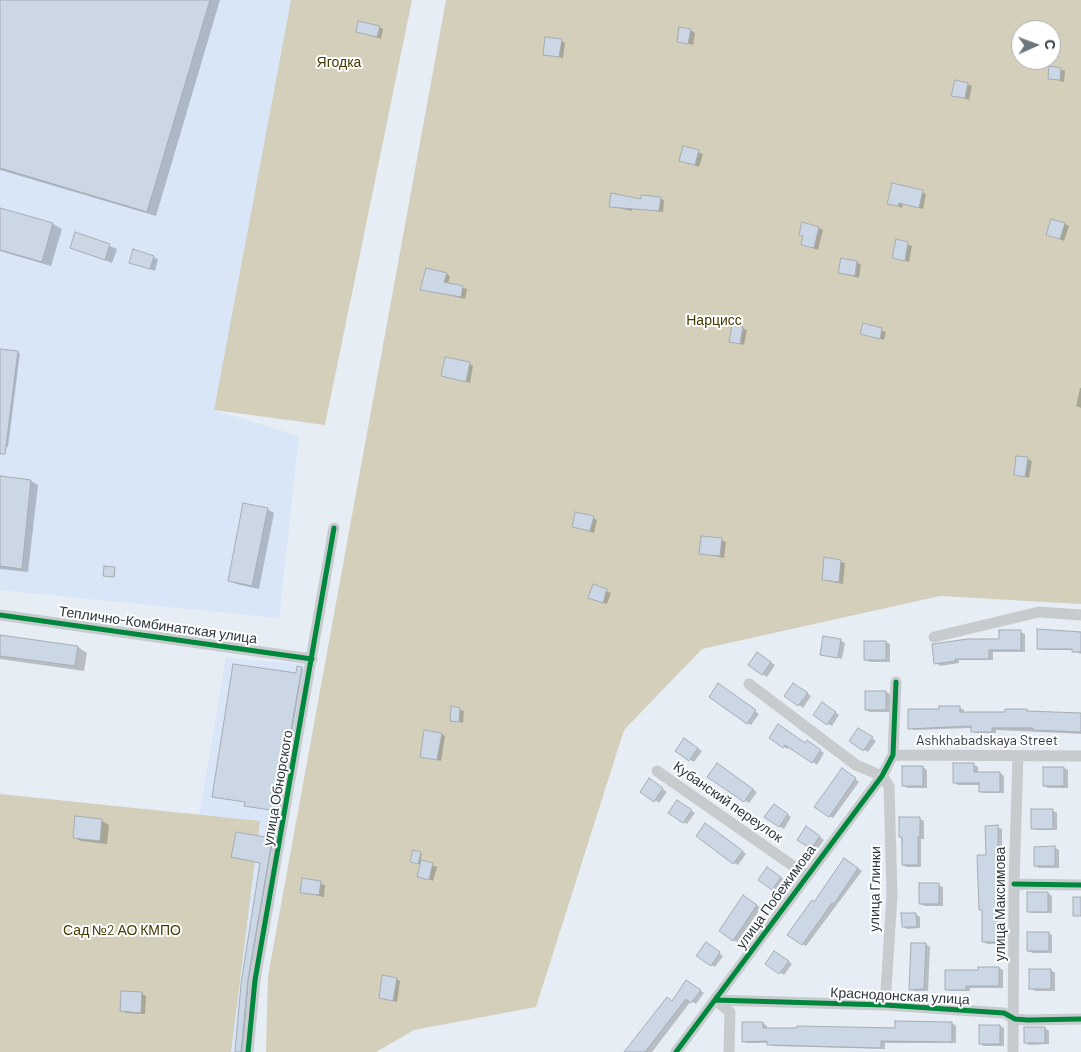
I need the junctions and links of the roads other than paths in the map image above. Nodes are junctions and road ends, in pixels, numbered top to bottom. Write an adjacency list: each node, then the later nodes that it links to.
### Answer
1 (334, 528): 5 (street, улица Обнорского)
2 (1081, 614): 4 (street)
3 (0, 615): 5 (street, Теплично-Комбинатская улица)
4 (934, 637)
5 (312, 659): 20 (street, улица Обнорского)
6 (896, 682): 8 (street)
7 (749, 684): 12 (street)
8 (892, 755): 9 (street, Ashkhabadskaya Street); 12 (street, улица Побежимова)
9 (1018, 756): 10 (street, Ashkhabadskaya Street); 14 (street, улица Максимова)
10 (1081, 756)
11 (657, 771): 13 (street, Кубанский переулок)
12 (882, 776): 13 (street, улица Побежимова); 17 (street, улица Глинки)
13 (806, 875): 16 (street, улица Побежимова)
14 (1014, 884): 15 (street); 18 (street, улица Максимова)
15 (1081, 885)
16 (716, 1000): 17 (street, Краснодонская улица); 21 (street, улица Побежимова); 22 (street)
17 (885, 1005): 18 (street, Краснодонская улица)
18 (1015, 1018): 19 (street, Краснодонская улица); 23 (street, улица Максимова)
19 (1081, 1019)
20 (248, 1052)
21 (676, 1052)
22 (729, 1052)
23 (1013, 1052)

